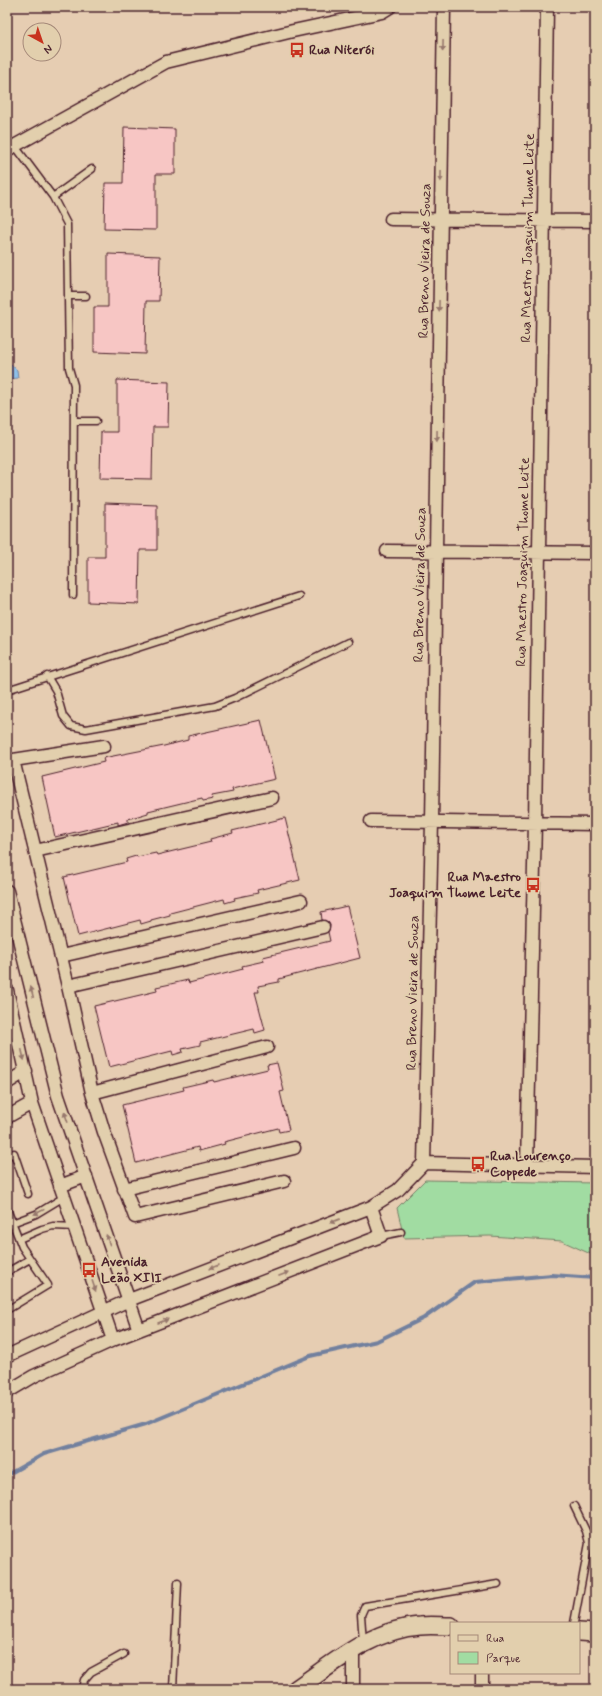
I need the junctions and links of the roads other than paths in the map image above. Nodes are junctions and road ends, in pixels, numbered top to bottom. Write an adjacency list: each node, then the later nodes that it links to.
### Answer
1 (444, 7): 8 (street, Rua Breno Vieira de Souza, one-way to 8)
2 (547, 7): 9 (street, Rua Maestro Joaquim Thome Leite)
3 (385, 9): 4 (street)
4 (11, 148): 6 (lane)
5 (92, 168): 6 (lane)
6 (53, 198): 11 (lane)
7 (391, 219): 8 (street)
8 (440, 219): 9 (street); 16 (street, Rua Breno Vieira de Souza, one-way to 16)
9 (544, 220): 10 (street); 17 (street, Rua Maestro Joaquim Thome Leite)
10 (595, 221)
11 (68, 296): 12 (lane); 13 (lane)
12 (86, 296)
13 (74, 421): 14 (lane); 19 (lane)
14 (96, 421)
15 (387, 551): 16 (street)
16 (436, 551): 17 (street); 28 (street, Rua Breno Vieira de Souza)
17 (538, 552): 18 (street); 29 (street, Rua Maestro Joaquim Thome Leite)
18 (595, 553)
19 (73, 595)
20 (300, 596): 22 (lane)
21 (348, 642): 22 (lane)
22 (47, 676): 23 (lane)
23 (7, 690)
24 (104, 746): 25 (street)
25 (10, 761): 31 (street)
26 (272, 798): 31 (street)
27 (370, 821): 28 (street)
28 (432, 822): 29 (street); 46 (street, Rua Breno Vieira de Souza)
29 (535, 823): 30 (street); 47 (street, Rua Maestro Joaquim Thome Leite)
30 (595, 824)
31 (35, 852): 35 (street)
32 (7, 891): 49 (street, one-way to 32)
33 (301, 900): 35 (street)
34 (322, 927): 36 (street)
35 (60, 956): 36 (street)
36 (68, 986): 41 (street)
37 (7, 990): 39 (street, one-way to 39)
38 (267, 1047): 41 (street)
39 (26, 1071): 40 (street); 42 (street)
40 (7, 1083)
41 (92, 1093): 51 (street)
42 (32, 1102): 43 (street); 52 (street)
43 (7, 1117)
44 (294, 1148): 51 (street)
45 (7, 1156): 53 (lane)
46 (424, 1164): 47 (street); 54 (street)
47 (527, 1165): 48 (street)
48 (595, 1167)
49 (86, 1176): 52 (street); 63 (street, one-way to 49)
50 (284, 1181): 51 (street)
51 (124, 1189)
52 (62, 1191): 56 (lane, one-way to 56); 57 (street)
53 (28, 1194)
54 (371, 1207): 59 (street); 63 (street, one-way to 63)
55 (7, 1208): 56 (lane)
56 (12, 1223): 60 (lane)
57 (75, 1227): 60 (lane); 65 (street, one-way to 65)
58 (401, 1232): 59 (lane)
59 (381, 1236): 66 (street, one-way to 59)
60 (19, 1239): 61 (lane)
61 (30, 1259): 62 (lane); 64 (lane)
62 (7, 1272)
63 (129, 1300): 65 (street); 66 (street)
64 (7, 1310)
65 (103, 1310): 67 (street); 68 (street)
66 (139, 1330): 67 (street)
67 (113, 1340): 69 (street)
68 (7, 1356)
69 (7, 1392)
70 (574, 1506): 73 (lane)
71 (178, 1583): 81 (lane)
72 (498, 1584): 77 (lane)
73 (574, 1622)
74 (450, 1626): 77 (main road)
75 (580, 1632): 76 (main road)
76 (595, 1633)
77 (358, 1646): 82 (main road); 83 (street)
78 (124, 1654): 80 (lane)
79 (482, 1674): 84 (street)
80 (82, 1689)
81 (173, 1689)
82 (296, 1689)
83 (353, 1689)
84 (482, 1689)

